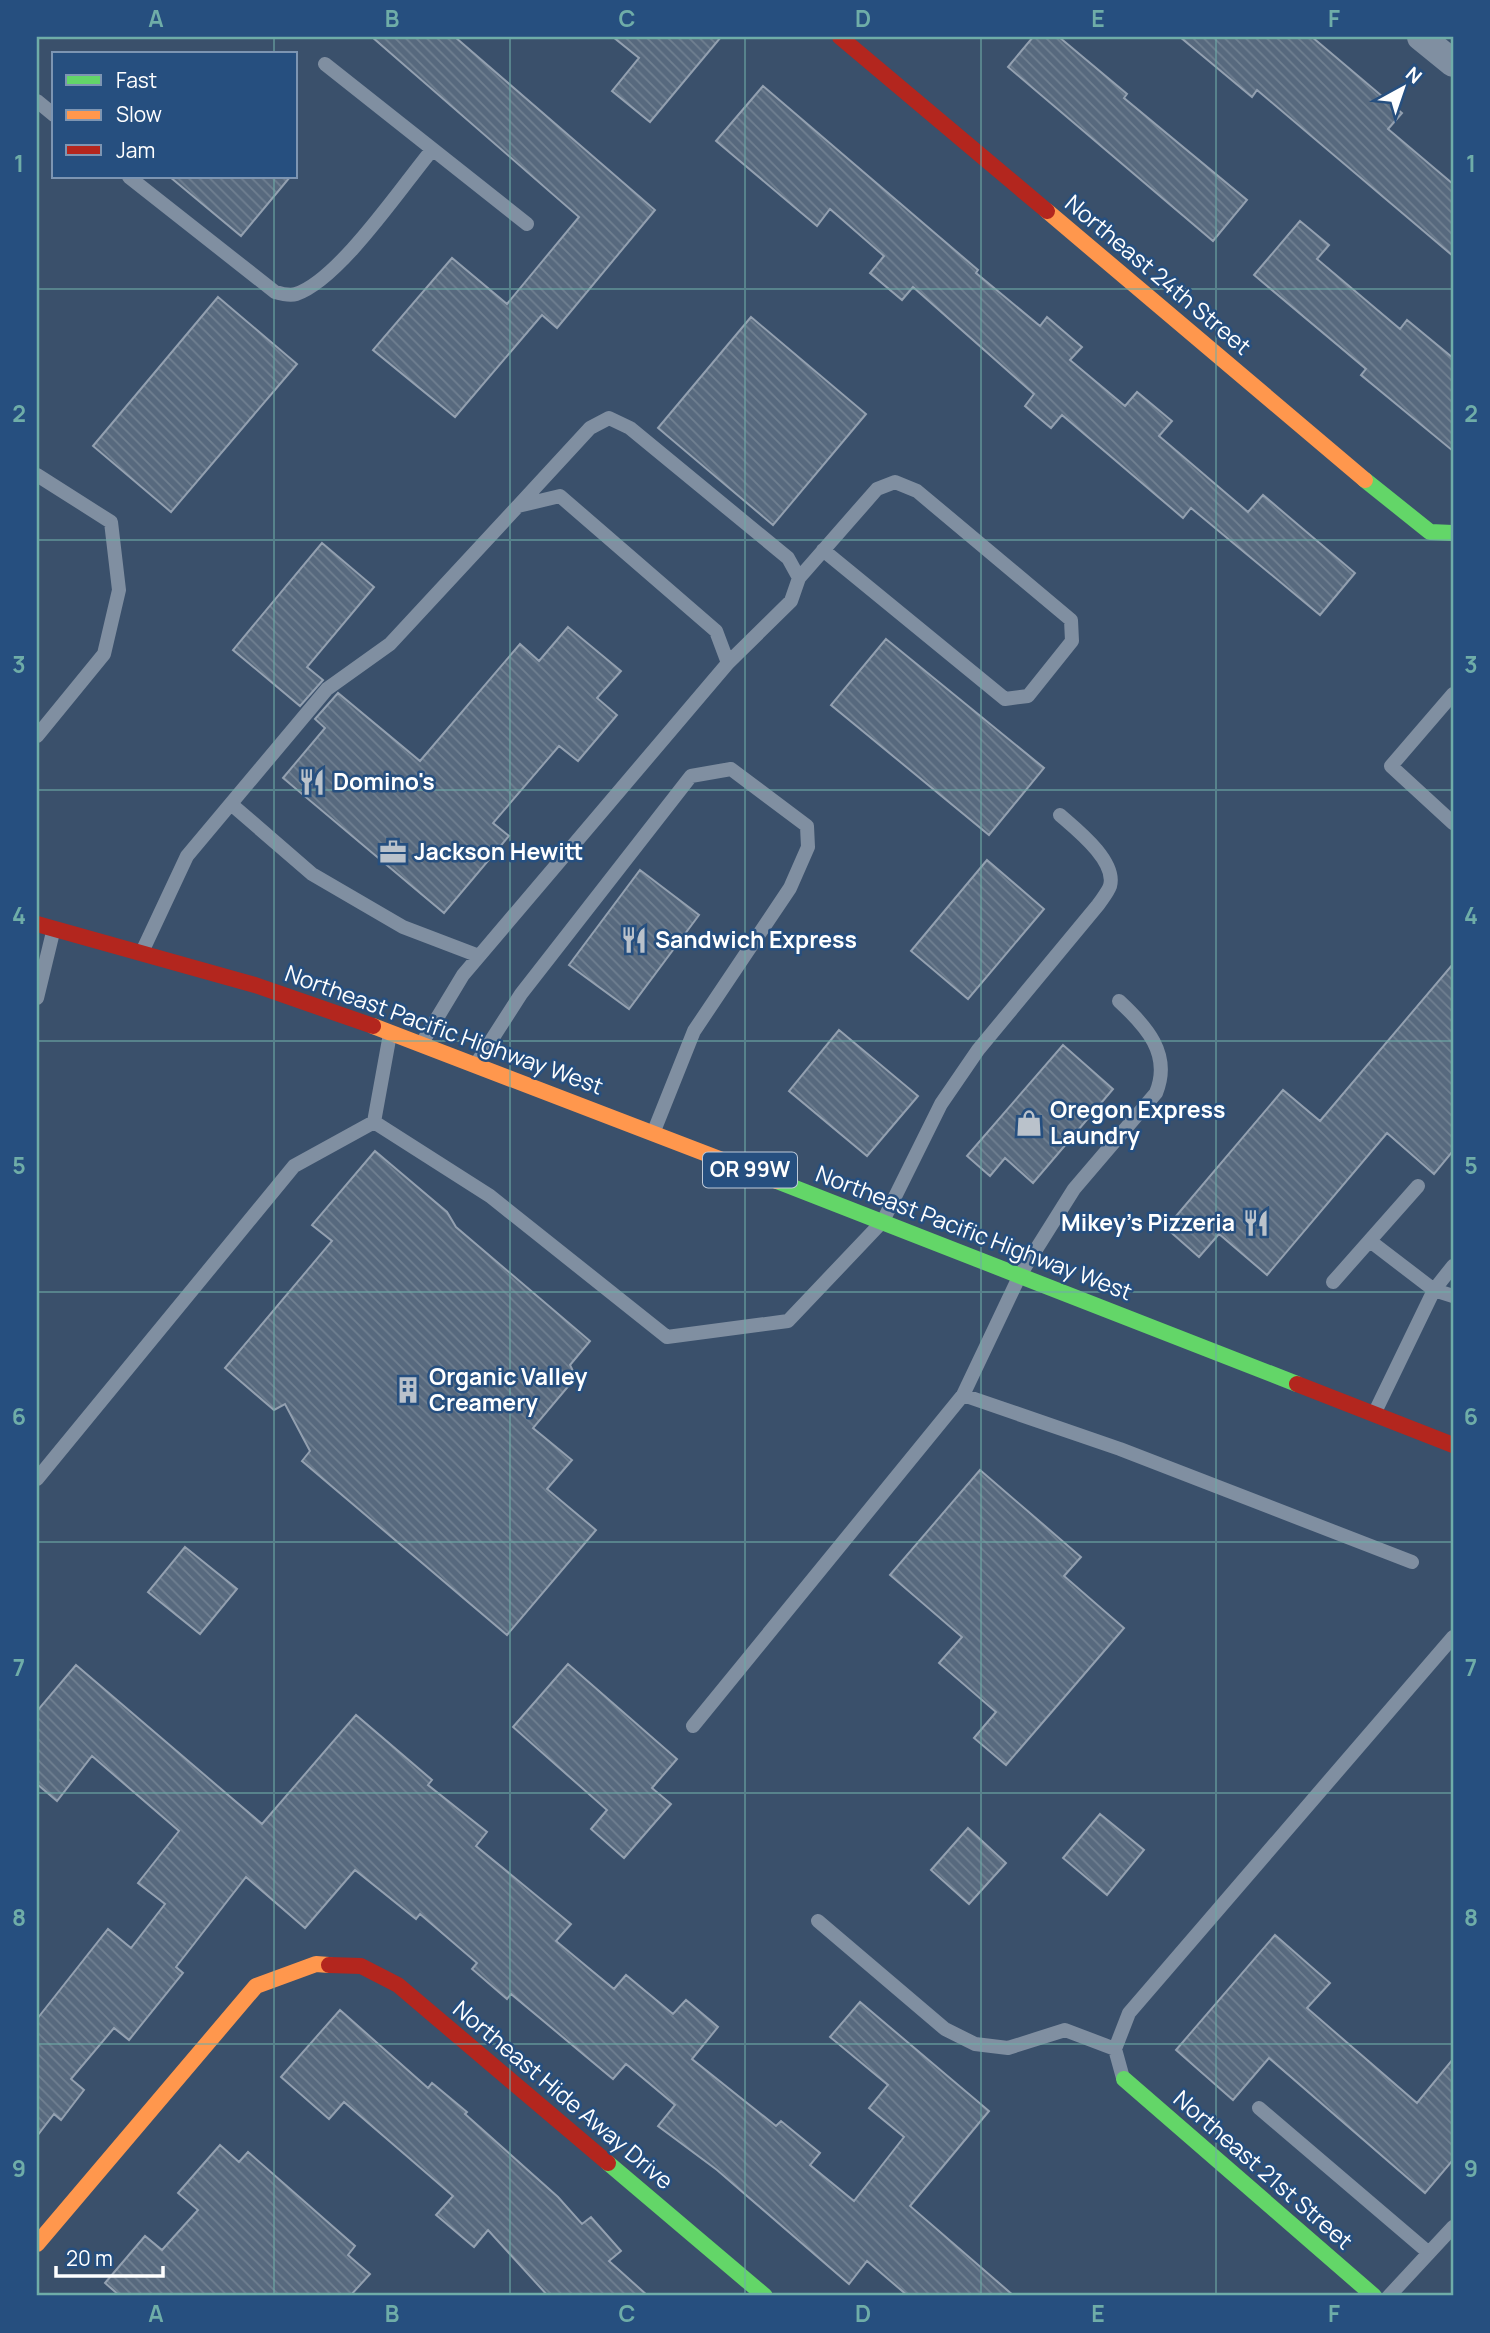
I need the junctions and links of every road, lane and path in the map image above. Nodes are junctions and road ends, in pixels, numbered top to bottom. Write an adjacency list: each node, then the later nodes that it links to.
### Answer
1 (840, 37): 12 (main road, Northeast 24th Street)
2 (1421, 37): 3 (street)
3 (1453, 63)
4 (325, 64): 7 (lane)
5 (37, 101): 6 (lane)
6 (52, 114)
7 (432, 150): 8 (lane); 9 (lane)
8 (130, 178)
9 (527, 224)
10 (37, 475): 17 (lane)
11 (518, 506): 14 (lane); 15 (lane); 18 (lane)
12 (1453, 533)
13 (823, 551): 13 (lane); 14 (lane)
14 (799, 578): 15 (lane)
15 (728, 663): 24 (lane)
16 (1453, 694): 20 (lane)
17 (37, 736)
18 (230, 804): 23 (lane); 24 (lane)
19 (1060, 815): 33 (lane)
20 (1453, 823)
21 (37, 924): 22 (main road, Northeast Pacific Highway West / OR 99W)
22 (54, 928): 23 (main road, Northeast Pacific Highway West / OR 99W); 25 (lane)
23 (142, 952): 27 (main road, Northeast Pacific Highway West / OR 99W)
24 (479, 956): 28 (lane)
25 (37, 998)
26 (1119, 1001): 36 (lane)
27 (390, 1033): 28 (main road, Northeast Pacific Highway West / OR 99W); 30 (lane)
28 (421, 1044): 29 (main road, Northeast Pacific Highway West / OR 99W)
29 (476, 1064): 31 (main road, Northeast Pacific Highway West / OR 99W); 31 (lane)
30 (374, 1122): 33 (lane); 43 (lane)
31 (654, 1132): 33 (main road, Northeast Pacific Highway West / OR 99W)
32 (1418, 1186): 34 (lane)
33 (883, 1222): 36 (main road, Northeast Pacific Highway West / OR 99W)
34 (1370, 1241): 37 (lane); 38 (lane)
35 (1453, 1266): 38 (lane)
36 (1020, 1275): 40 (lane); 41 (main road, Northeast Pacific Highway West / OR 99W)
37 (1334, 1282)
38 (1434, 1290): 39 (lane); 41 (lane)
39 (1453, 1296)
40 (963, 1395): 44 (lane); 46 (lane)
41 (1374, 1415): 42 (main road, Northeast Pacific Highway West / OR 99W)
42 (1453, 1445)
43 (37, 1479)
44 (1412, 1562)
45 (1453, 1637): 48 (lane)
46 (693, 1726)
47 (818, 1921): 48 (lane)
48 (1115, 2049): 49 (lane)
49 (1124, 2079): 55 (main road, Northeast 21st Street)
50 (1259, 2108): 53 (lane)
51 (1453, 2227): 53 (lane)
52 (37, 2244): 54 (main road, Northeast Hide Away Drive)
53 (1429, 2253): 56 (lane)
54 (765, 2296)
55 (1374, 2296)
56 (1389, 2296)

